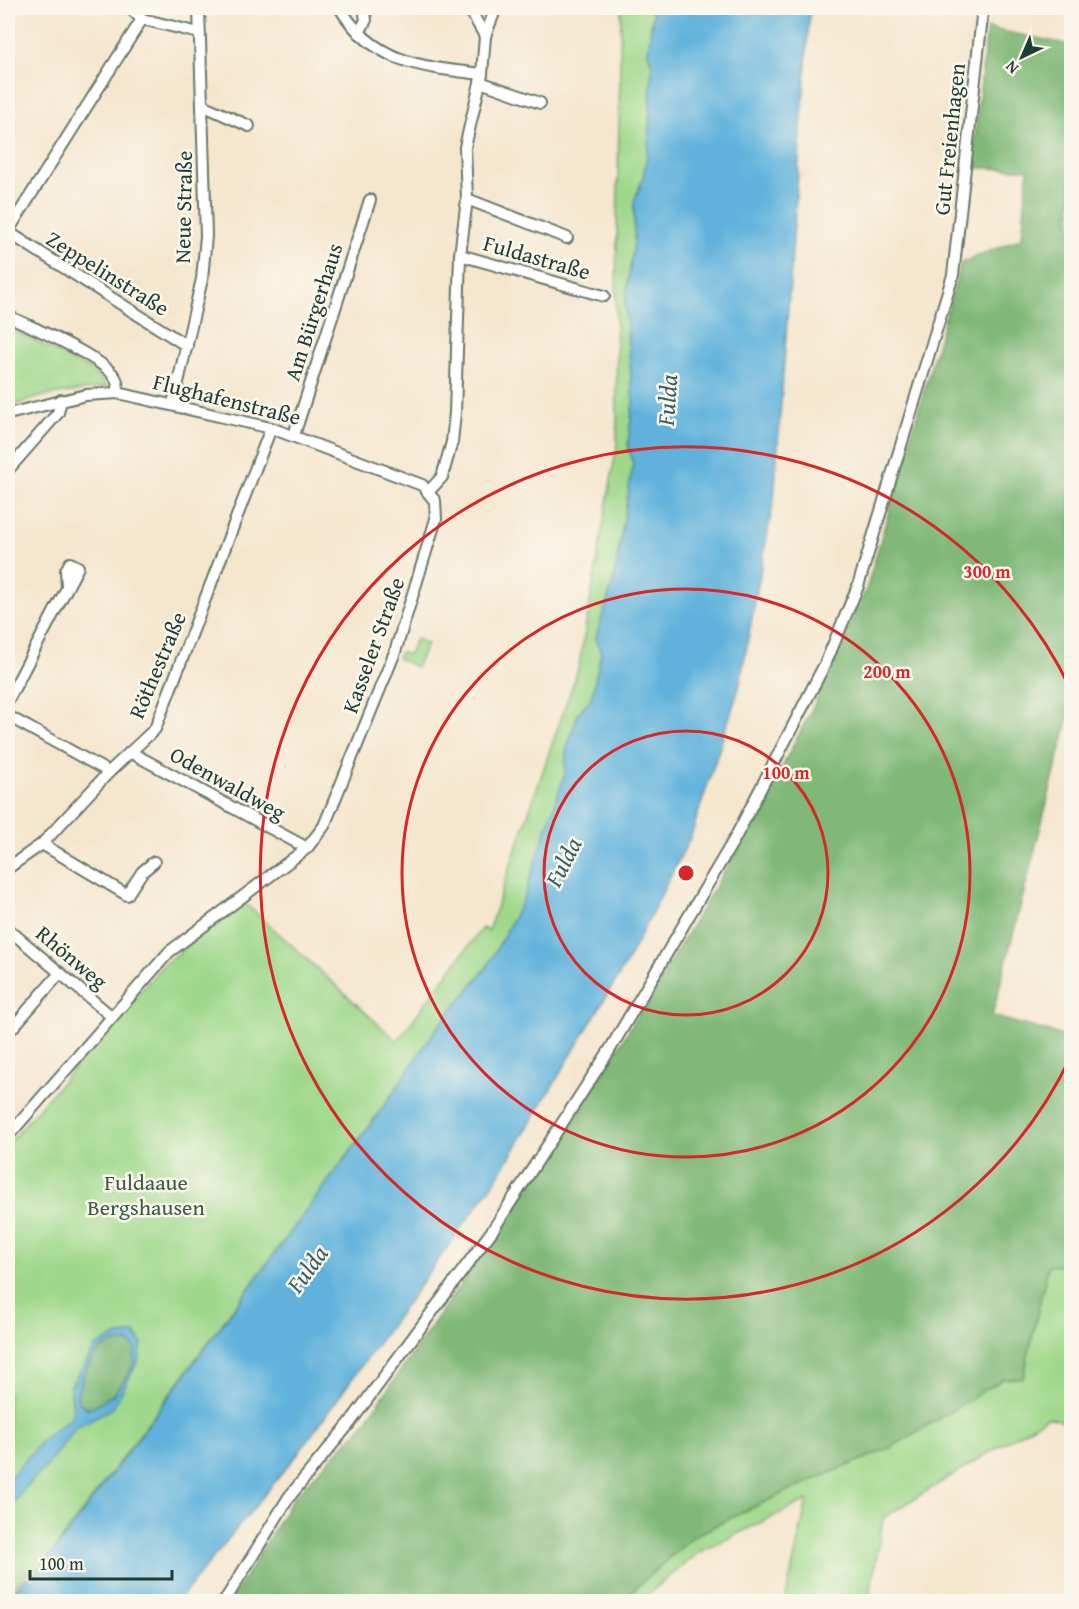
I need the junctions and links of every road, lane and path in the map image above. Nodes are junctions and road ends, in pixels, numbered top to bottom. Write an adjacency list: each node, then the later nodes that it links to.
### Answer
1 (130, 8): 8 (street)
2 (199, 8): 9 (street, Neue Straße)
3 (340, 8): 10 (street)
4 (364, 8): 10 (street)
5 (469, 8): 11 (street)
6 (496, 8): 11 (street)
7 (983, 8): 46 (street, Gut Freienhagen)
8 (142, 19): 9 (street); 18 (street)
9 (199, 33): 14 (street, Neue Straße)
10 (359, 33): 12 (street)
11 (485, 36): 12 (street)
12 (481, 78): 13 (street); 16 (street)
13 (540, 103)
14 (202, 105): 15 (street); 23 (street, Neue Straße)
15 (249, 126)
16 (466, 199): 19 (street); 20 (street)
17 (370, 200): 29 (street, Am Bürgerhaus)
18 (8, 232): 23 (street, Zeppelinstraße)
19 (567, 238)
20 (460, 255): 21 (street, Fuldastraße); 31 (street)
21 (604, 296)
22 (8, 316): 24 (street)
23 (187, 346): 26 (street, Neue Straße)
24 (118, 393): 25 (street, Flughafenstraße); 26 (street, Flughafenstraße)
25 (61, 400): 27 (street, Flughafenstraße); 30 (street)
26 (173, 404): 28 (street, Flughafenstraße)
27 (8, 414)
28 (272, 428): 29 (street, Flughafenstraße); 35 (street, Röthestraße)
29 (294, 435): 31 (street, Flughafenstraße)
30 (8, 470)
31 (429, 491): 38 (street, Kasseler Straße)
32 (67, 587): 33 (street)
33 (8, 700)
34 (8, 716): 36 (street)
35 (130, 752): 36 (street, Röthestraße); 38 (street, Odenwaldweg)
36 (109, 772): 37 (street, Röthestraße)
37 (42, 844): 39 (street); 40 (street, Röthestraße)
38 (307, 849): 43 (street, Kasseler Straße)
39 (154, 862)
40 (8, 868)
41 (8, 929): 42 (street, Rhönweg)
42 (60, 973): 43 (street, Rhönweg); 44 (street)
43 (111, 1016): 45 (street, Kasseler Straße)
44 (8, 1033)
45 (8, 1136)
46 (224, 1602)

